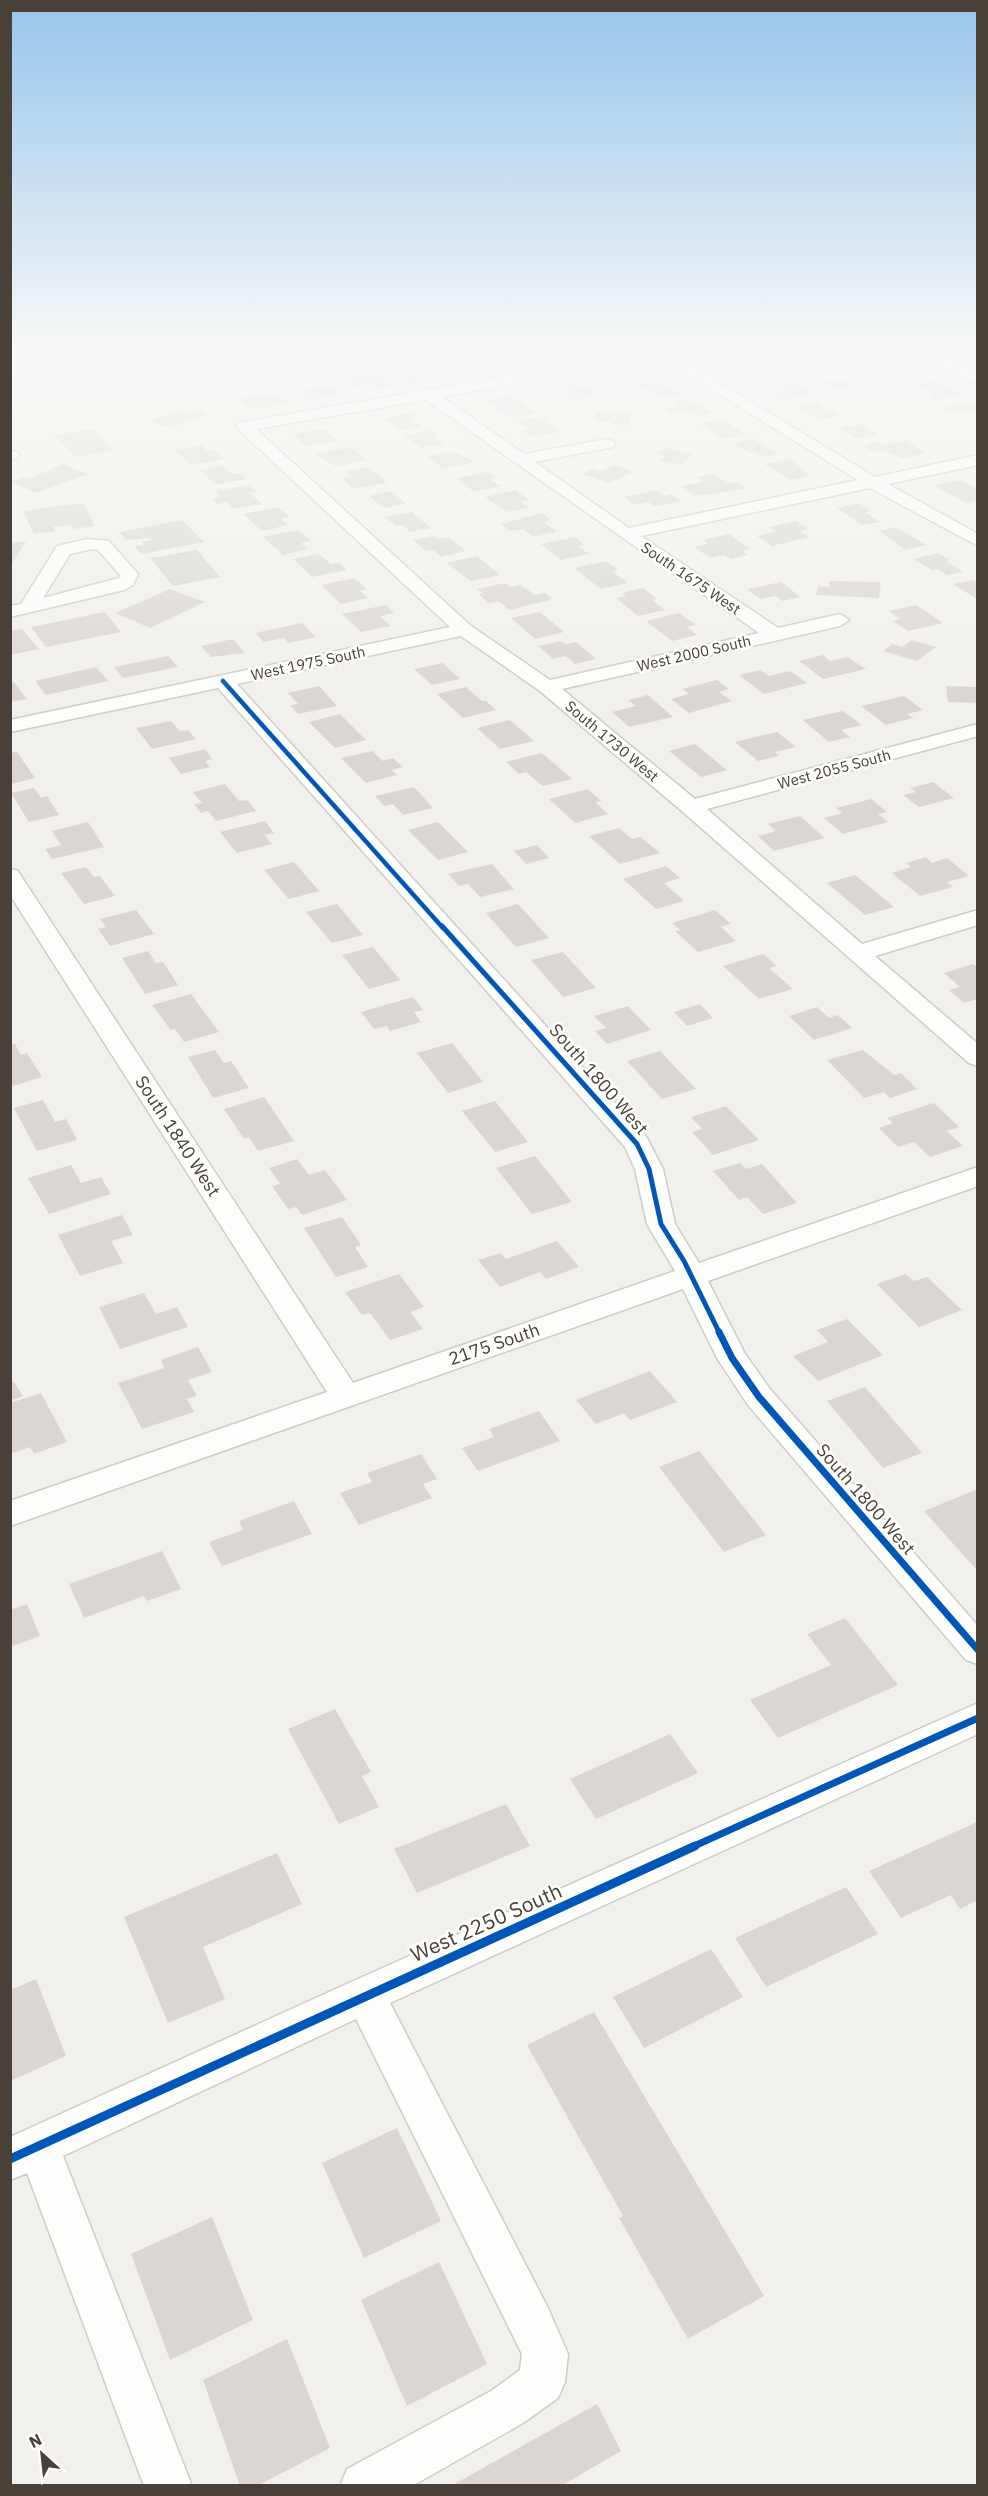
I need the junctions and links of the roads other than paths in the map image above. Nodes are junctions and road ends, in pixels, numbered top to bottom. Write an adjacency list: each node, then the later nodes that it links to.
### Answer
1 (290, 468): 10 (street, South 1730 West)
2 (533, 468): 6 (street, South 1675 West)
3 (850, 468): 5 (street)
4 (940, 468): 5 (street)
5 (874, 483): 6 (street); 7 (street)
6 (626, 534): 11 (street, South 1675 West)
7 (978, 542)
8 (19, 610): 8 (street)
9 (840, 620): 11 (street, West 2000 South)
10 (464, 630): 12 (street, West 1975 South); 13 (street, South 1730 West)
11 (775, 635): 13 (street, West 2000 South)
12 (223, 681): 14 (street, West 1975 South); 22 (street, South 1800 West)
13 (547, 687): 16 (street, South 1730 West)
14 (10, 726)
15 (978, 730): 16 (street, West 2055 South)
16 (691, 807): 19 (street, South 1730 West)
17 (10, 876): 23 (street, South 1840 West)
18 (978, 917): 19 (street)
19 (856, 954): 20 (street, South 1730 West)
20 (978, 1059)
21 (978, 1176): 22 (street, 2175 South)
22 (692, 1276): 23 (street, 2175 South); 25 (street, South 1800 West)
23 (345, 1395): 24 (street, 2175 South)
24 (10, 1514)
25 (978, 1650)
26 (978, 1718): 27 (street, West 2250 South)
27 (365, 1995): 28 (street, West 2250 South); 30 (street)
28 (24, 2152): 29 (street)
29 (168, 2486)
30 (364, 2486)

